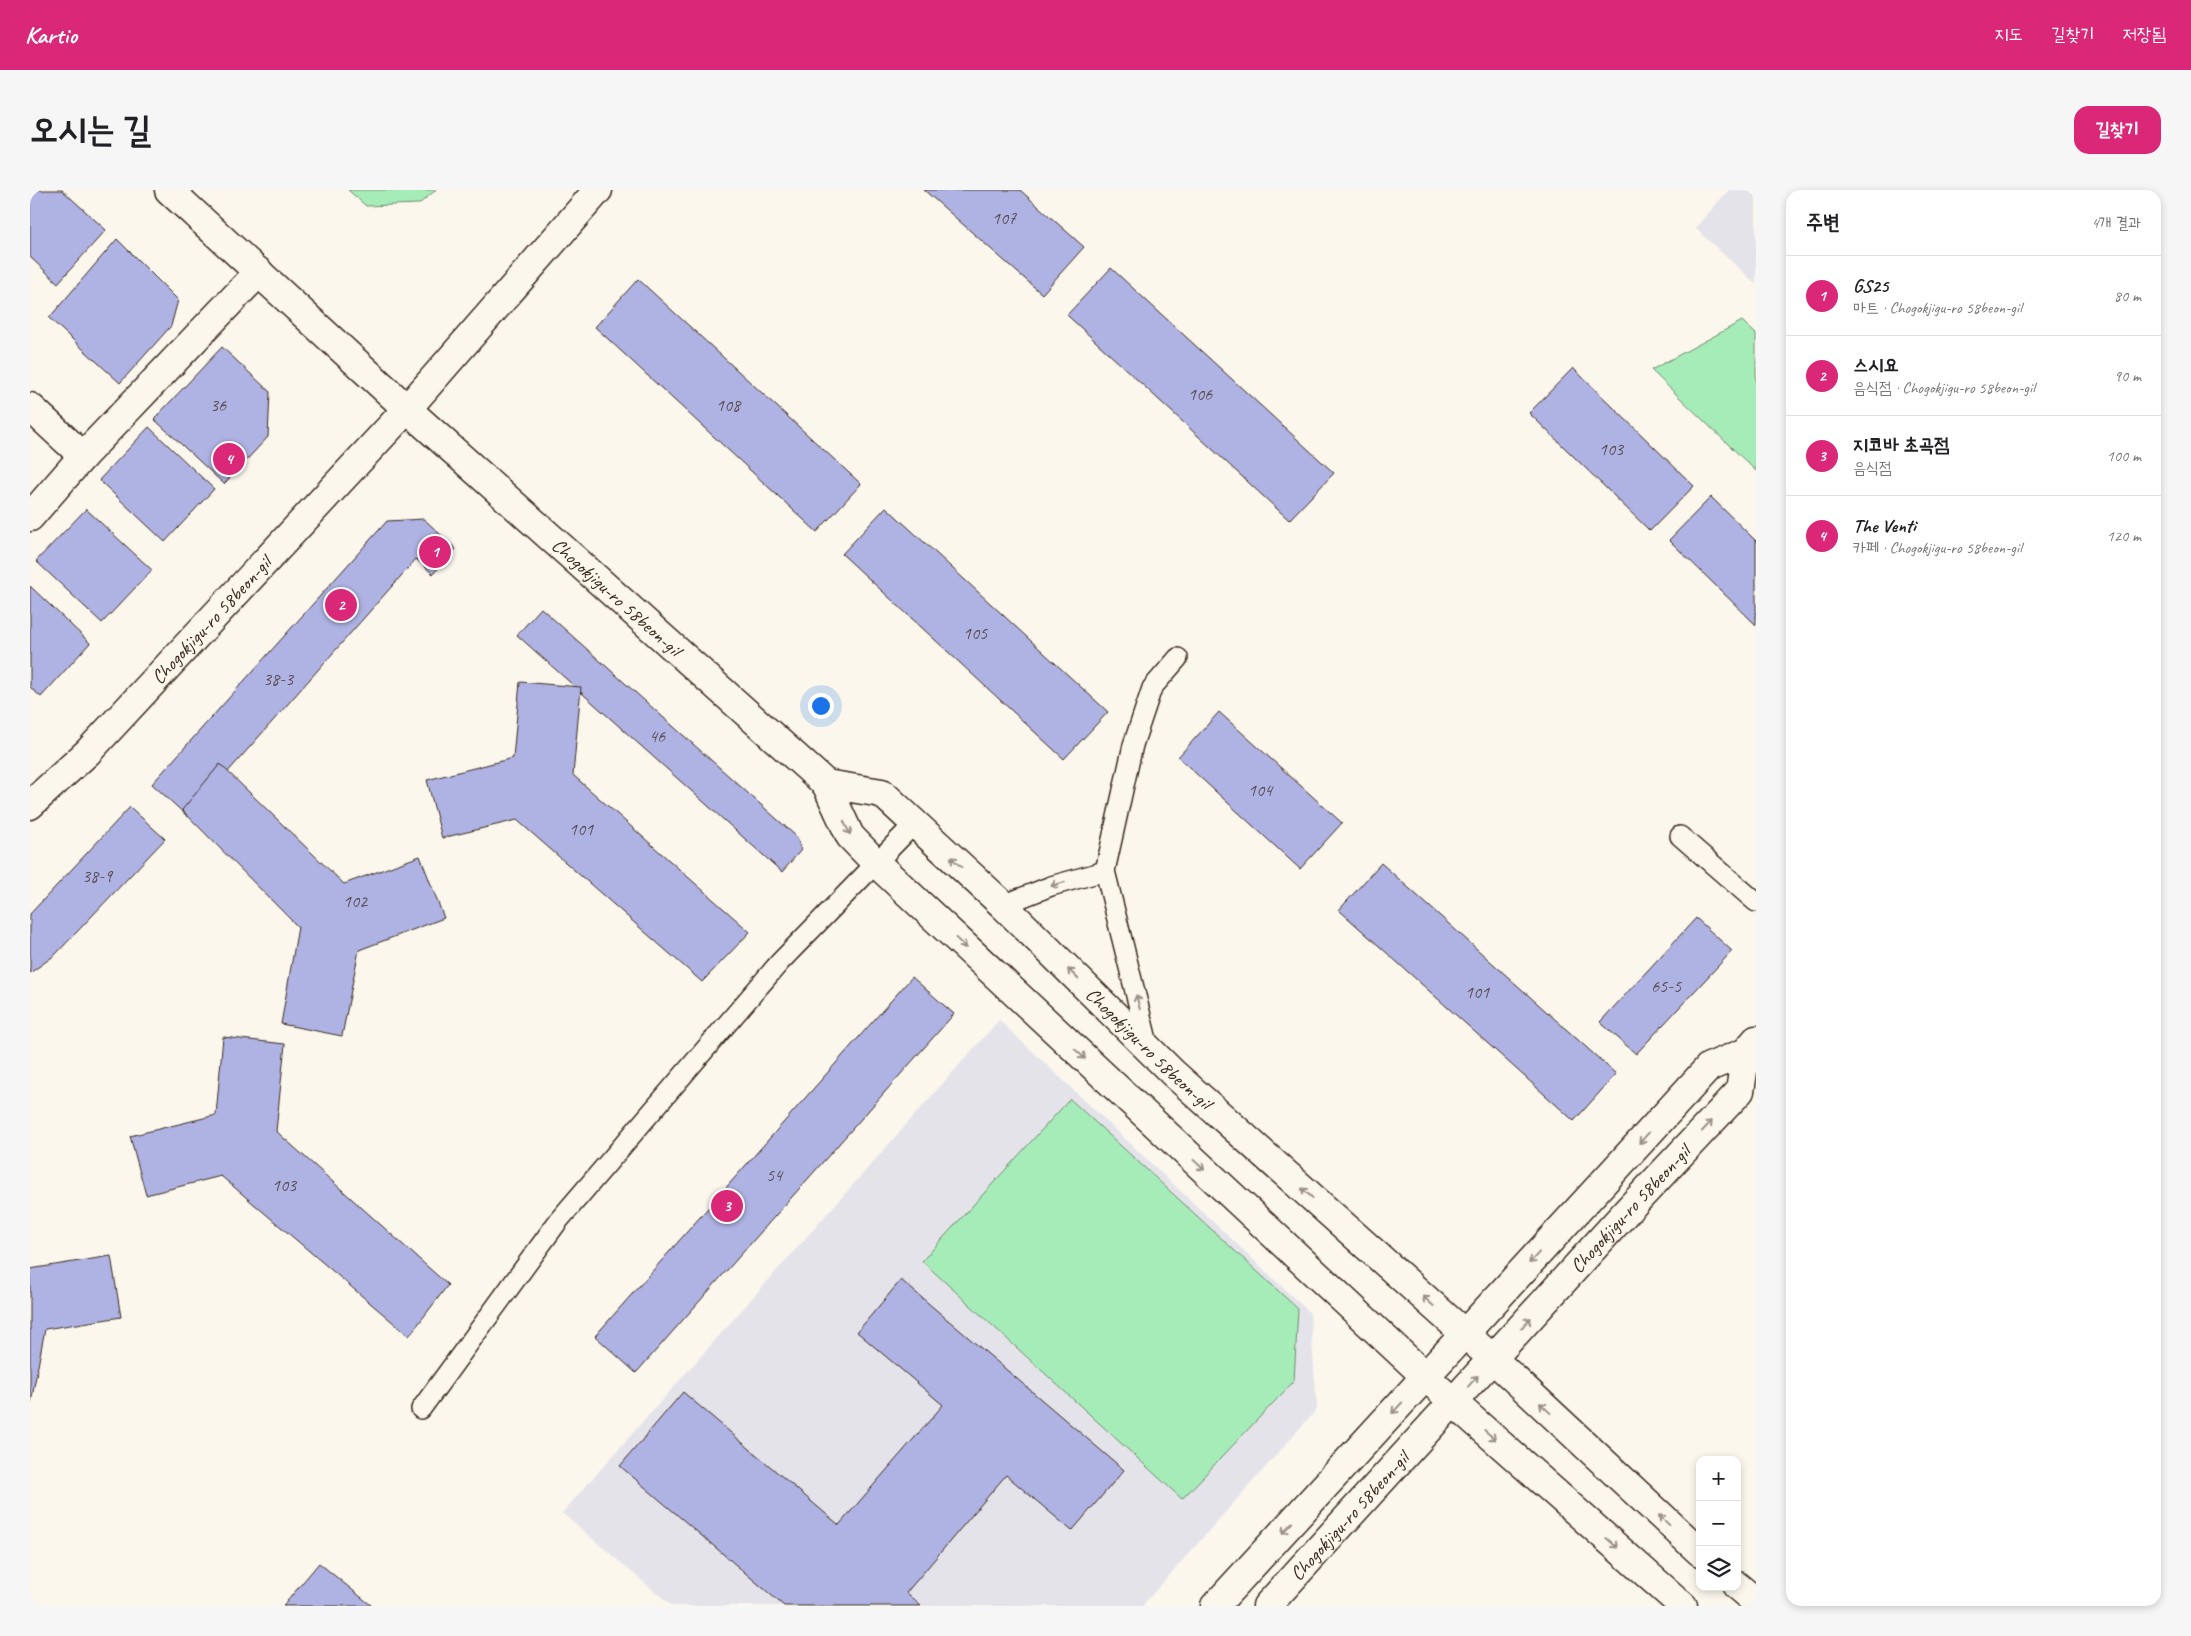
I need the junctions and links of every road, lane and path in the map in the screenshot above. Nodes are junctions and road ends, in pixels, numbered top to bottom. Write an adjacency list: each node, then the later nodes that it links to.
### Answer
1 (169, 190): 3 (street, Chogokjigu-ro 58beon-gil)
2 (598, 190): 5 (street, Chogokjigu-ro 58beon-gil)
3 (259, 272): 5 (street, Chogokjigu-ro 58beon-gil); 6 (street)
4 (30, 408): 6 (street)
5 (407, 409): 9 (street, Chogokjigu-ro 58beon-gil); 10 (street, Chogokjigu-ro 58beon-gil)
6 (83, 456): 7 (street)
7 (30, 517)
8 (1178, 658): 14 (lane)
9 (826, 784): 11 (street, Chogokjigu-ro 58beon-gil); 13 (street, Chogokjigu-ro 58beon-gil, one-way to 13)
10 (30, 805)
11 (915, 823): 13 (lane); 16 (street, Chogokjigu-ro 58beon-gil, one-way to 11)
12 (1680, 836): 15 (lane)
13 (877, 864): 21 (street, Chogokjigu-ro 58beon-gil, one-way to 21); 23 (lane)
14 (1105, 871): 16 (lane, one-way to 16); 18 (lane, one-way to 14)
15 (1756, 902)
16 (1003, 905): 18 (street, Chogokjigu-ro 58beon-gil, one-way to 16)
17 (1751, 1046): 19 (street, Chogokjigu-ro 58beon-gil, one-way to 19); 20 (street, Chogokjigu-ro 58beon-gil, one-way to 17)
18 (1150, 1050): 19 (street, Chogokjigu-ro 58beon-gil, one-way to 18)
19 (1465, 1334): 20 (street, Chogokjigu-ro 58beon-gil); 21 (street, Chogokjigu-ro 58beon-gil)
20 (1493, 1359): 22 (street, Chogokjigu-ro 58beon-gil, one-way to 20); 24 (street, Chogokjigu-ro 58beon-gil, one-way to 20)
21 (1426, 1376): 22 (street); 27 (street, Chogokjigu-ro 58beon-gil, one-way to 27)
22 (1454, 1403): 28 (street, Chogokjigu-ro 58beon-gil); 29 (street, one-way to 29)
23 (421, 1409)
24 (1696, 1548)
25 (1741, 1589): 26 (street)
26 (1756, 1602)
27 (1215, 1606)
28 (1267, 1606)
29 (1683, 1606)

